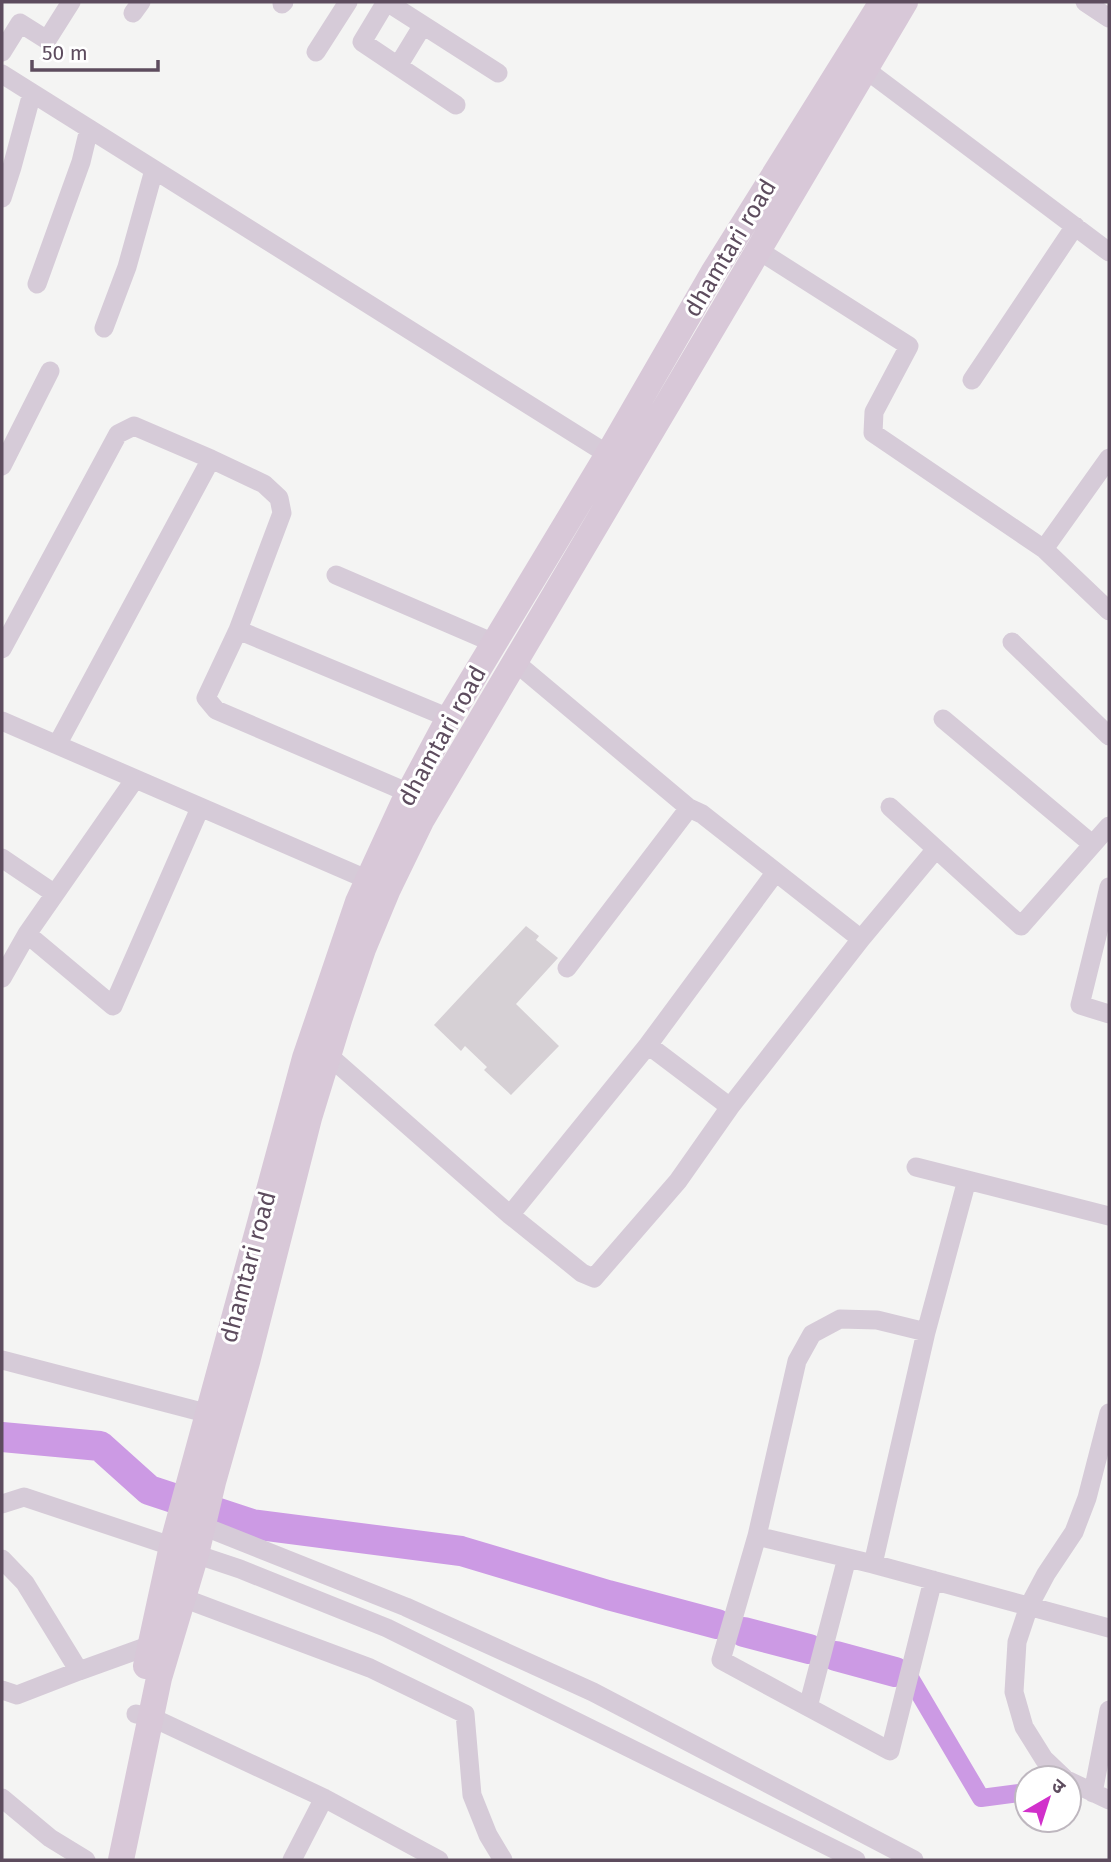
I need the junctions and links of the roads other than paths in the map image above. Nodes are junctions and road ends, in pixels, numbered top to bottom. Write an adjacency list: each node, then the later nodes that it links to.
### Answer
1 (71, 2): 9 (street)
2 (348, 2): 10 (street)
3 (386, 2): 7 (street); 11 (street)
4 (882, 2): 29 (main road, dhamtari road)
5 (905, 2): 12 (main road)
6 (1086, 2): 8 (street)
7 (417, 14): 11 (street); 13 (street)
8 (1109, 18)
9 (2, 52)
10 (316, 52)
11 (398, 66): 16 (street)
12 (865, 69): 20 (street); 21 (main road)
13 (498, 73)
14 (2, 74): 15 (street)
15 (32, 93): 17 (street); 19 (street)
16 (456, 105)
17 (89, 129): 18 (street); 23 (street)
18 (154, 170): 24 (street); 29 (street)
19 (2, 198)
20 (1075, 226): 22 (street); 26 (street)
21 (758, 250): 29 (main road); 31 (street)
22 (1109, 252)
23 (37, 284)
24 (104, 328)
25 (50, 371): 30 (street)
26 (972, 380)
27 (1109, 458): 31 (street)
28 (211, 459): 34 (street); 37 (street); 43 (street)
29 (618, 461): 36 (main road, dhamtari road); 38 (main road)
30 (2, 466)
31 (1044, 549): 33 (street)
32 (336, 575): 36 (street)
33 (1109, 611)
34 (238, 630): 39 (street); 45 (street)
35 (1012, 642): 42 (street)
36 (493, 645): 39 (main road, dhamtari road)
37 (2, 649)
38 (515, 662): 48 (street); 54 (main road)
39 (449, 719): 45 (main road, dhamtari road)
40 (943, 719): 50 (street)
41 (2, 722): 43 (street)
42 (1109, 736)
43 (57, 745): 44 (street)
44 (135, 779): 47 (street); 56 (street)
45 (409, 793): 54 (main road, dhamtari road)
46 (890, 807): 51 (street)
47 (200, 808): 54 (street); 57 (street)
48 (689, 808): 53 (street); 59 (street)
49 (1109, 826): 50 (street)
50 (1093, 844): 51 (street)
51 (936, 849): 58 (street)
52 (2, 858): 56 (street)
53 (775, 873): 58 (street); 62 (street)
54 (378, 885): 63 (main road); 72 (main road, dhamtari road)
55 (1109, 887): 61 (street)
56 (55, 894): 57 (street)
57 (27, 934): 60 (street)
58 (861, 939): 64 (street)
59 (567, 968)
60 (2, 978)
61 (1109, 1014)
62 (648, 1045): 64 (street); 67 (street)
63 (328, 1055): 67 (street); 72 (main road)
64 (730, 1107): 67 (street)
65 (916, 1167): 66 (street)
66 (967, 1180): 68 (street); 69 (street)
67 (510, 1215)
68 (1109, 1216)
69 (926, 1332): 75 (street); 79 (street)
70 (2, 1360): 72 (street)
71 (1109, 1413): 82 (street)
72 (219, 1417): 74 (main road)
73 (2, 1504): 76 (street)
74 (192, 1521): 76 (main road); 102 (street)
75 (757, 1535): 77 (street); 87 (street)
76 (184, 1550): 81 (main road); 84 (main road); 101 (street)
77 (847, 1558): 79 (street); 87 (street)
78 (2, 1559): 85 (street)
79 (873, 1564): 80 (street)
80 (933, 1580): 82 (street); 87 (street)
81 (183, 1598): 89 (main road); 100 (street)
82 (1029, 1606): 83 (street); 90 (street)
83 (1109, 1628)
84 (151, 1645): 85 (street); 89 (main road)
85 (79, 1671): 86 (street)
86 (2, 1689)
87 (808, 1707)
88 (1109, 1710): 92 (street)
89 (143, 1715): 94 (street); 96 (main road); 97 (main road)
90 (1049, 1764)
91 (1083, 1788): 92 (street)
92 (1101, 1796)
93 (2, 1798): 95 (street)
94 (324, 1798): 98 (street); 99 (street)
95 (86, 1860)
96 (103, 1860)
97 (121, 1860)
98 (292, 1860)
99 (439, 1860)
100 (503, 1860)
101 (856, 1860)
102 (914, 1860)

